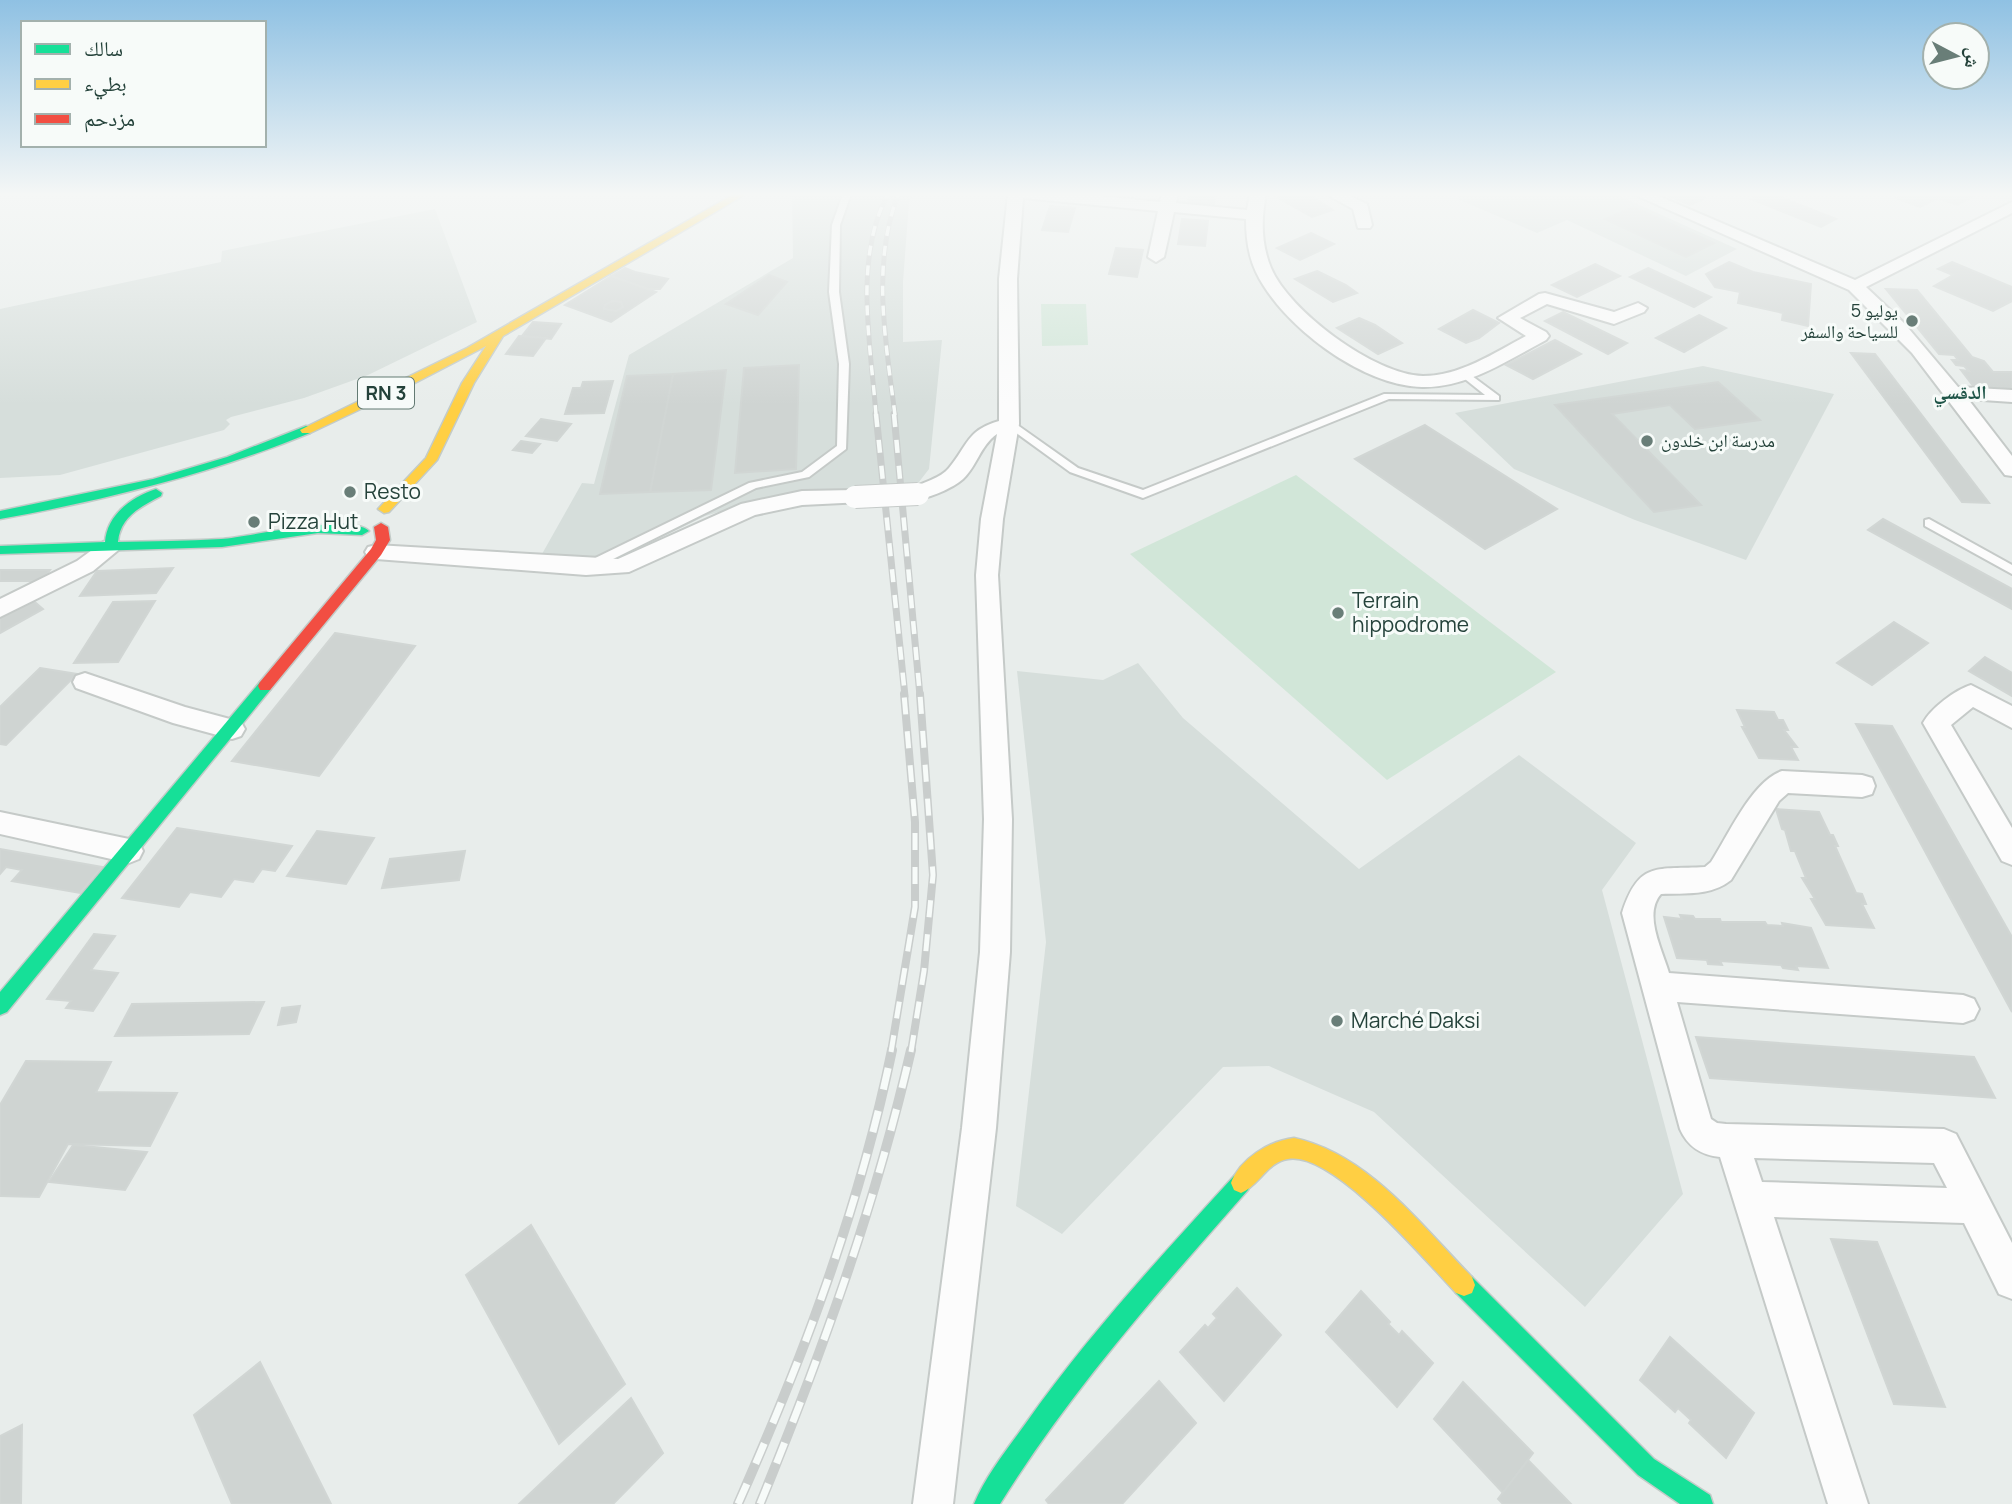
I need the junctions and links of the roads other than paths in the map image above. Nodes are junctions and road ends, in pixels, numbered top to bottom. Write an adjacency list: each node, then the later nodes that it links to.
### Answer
1 (597, 264): 17 (main road, RN 3)
2 (620, 264): 10 (main road, RN 3)
3 (835, 264): 28 (lane)
4 (1009, 264): 14 (street)
5 (1261, 264): 11 (street)
6 (1805, 264): 8 (street)
7 (1899, 264): 8 (street)
8 (1856, 286): 12 (street)
9 (1638, 308): 11 (street)
10 (499, 334): 16 (main road, RN 3); 18 (main road)
11 (1464, 373): 14 (lane)
12 (1952, 392): 13 (street); 15 (street)
13 (2012, 396)
14 (1009, 424): 28 (street, bridge); 45 (street)
15 (2012, 470)
16 (200, 471): 20 (main road, RN 3); 25 (main road)
17 (0, 501)
18 (384, 509): 19 (main road); 22 (main road)
19 (363, 512): 23 (main road); 24 (main road)
20 (0, 515)
21 (1928, 523): 29 (lane)
22 (381, 527): 24 (main road); 27 (main road)
23 (318, 529): 24 (main road); 25 (main road)
24 (362, 531)
25 (111, 547): 26 (main road); 30 (street)
26 (0, 550)
27 (376, 552): 28 (street); 33 (main road)
28 (586, 567)
29 (2012, 570)
30 (0, 610)
31 (85, 682): 33 (street)
32 (2012, 718): 37 (street)
33 (232, 729): 36 (main road)
34 (1862, 786): 38 (street)
35 (0, 823): 36 (street)
36 (129, 851): 39 (main road)
37 (2012, 853)
38 (1657, 986): 40 (street); 41 (street)
39 (0, 1006)
40 (1963, 1009)
41 (1727, 1141): 42 (street); 43 (street)
42 (1750, 1199): 43 (street); 48 (street)
43 (1973, 1206): 44 (street)
44 (2012, 1281)
45 (933, 1504)
46 (986, 1504): 47 (main road)
47 (1700, 1504)
48 (1847, 1504)

